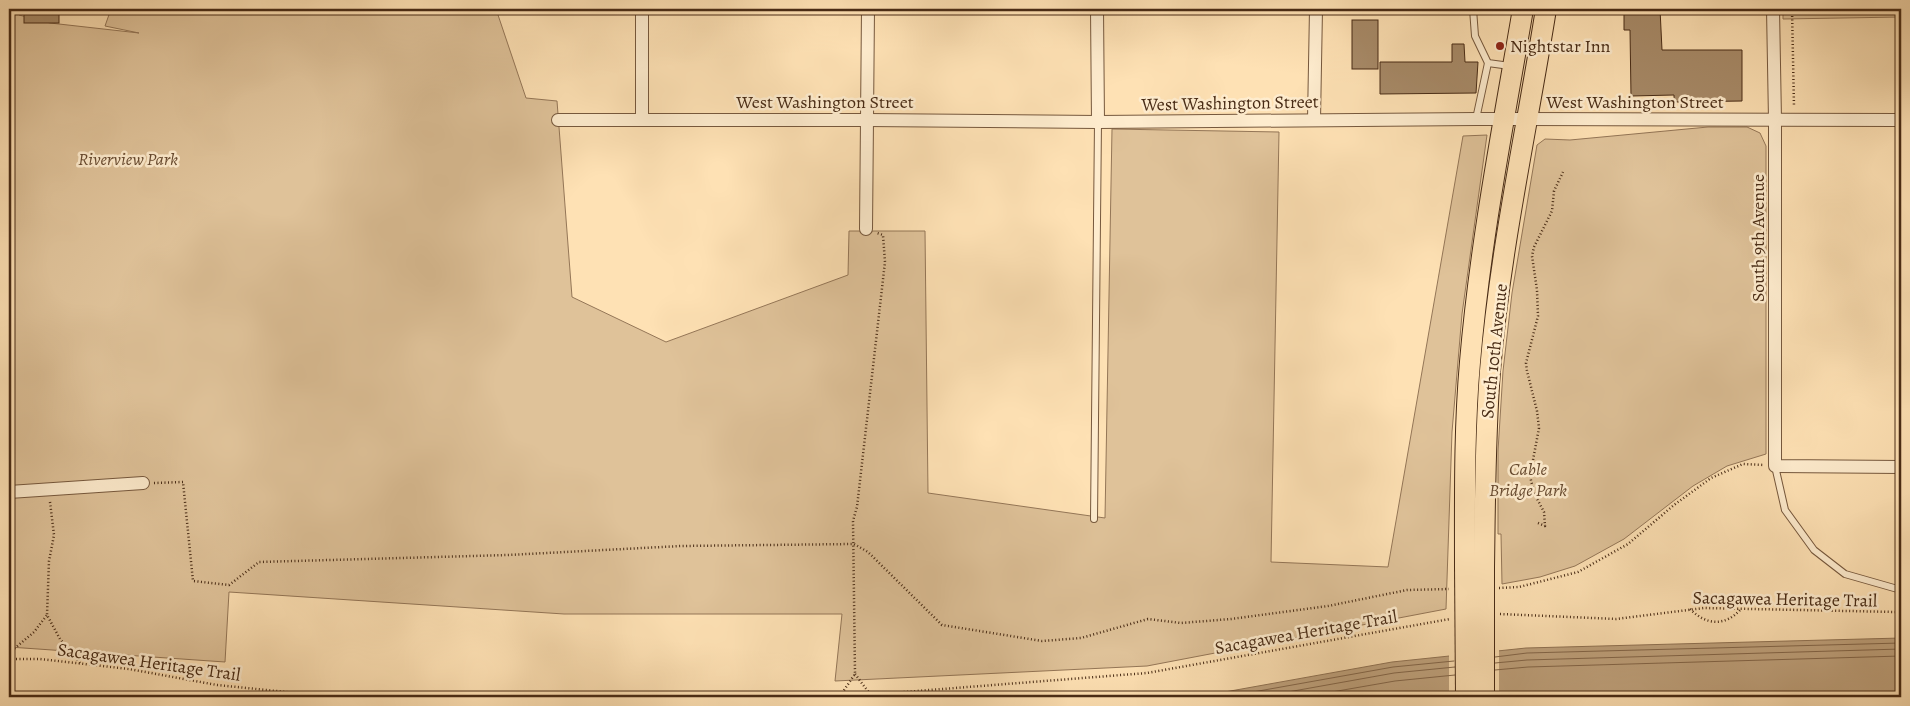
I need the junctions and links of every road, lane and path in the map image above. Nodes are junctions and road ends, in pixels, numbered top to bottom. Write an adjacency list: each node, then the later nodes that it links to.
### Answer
1 (642, 9): 15 (street)
2 (868, 9): 16 (street)
3 (1098, 9): 23 (street)
4 (1316, 9): 17 (street)
5 (1442, 9): 6 (lane)
6 (1473, 9): 10 (lane); 11 (lane)
7 (1546, 9): 19 (main road, South 10th Avenue)
8 (1774, 9): 20 (street, South 9th Avenue)
9 (1792, 9): 21 (path)
10 (1522, 10): 12 (main road, South 10th Avenue)
11 (1488, 63): 12 (lane); 13 (lane)
12 (1513, 66): 18 (main road, South 10th Avenue)
13 (1476, 119): 17 (street, West Washington Street); 18 (street, West Washington Street)
14 (558, 120): 15 (street, West Washington Street)
15 (642, 120): 16 (street, West Washington Street)
16 (867, 120): 23 (street, West Washington Street); 25 (street)
17 (1314, 120): 23 (street, West Washington Street)
18 (1504, 120): 19 (street, West Washington Street); 34 (main road, South 10th Avenue)
19 (1528, 120): 20 (street, West Washington Street); 34 (main road, South 10th Avenue)
20 (1776, 120): 21 (street, West Washington Street); 26 (street, South 9th Avenue)
21 (1794, 120): 22 (street, West Washington Street)
22 (1901, 120)
23 (1098, 122): 31 (lane)
24 (1563, 172): 32 (path)
25 (866, 229): 33 (path)
26 (1775, 466): 27 (street); 35 (path); 37 (lane)
27 (1901, 467)
28 (143, 483): 29 (street); 33 (path)
29 (9, 492)
30 (50, 500): 42 (path)
31 (1094, 519)
32 (1538, 523)
33 (854, 544): 36 (path); 47 (path)
34 (1474, 567): 53 (main road, South 10th Avenue, bridge); 54 (main road, South 10th Avenue, bridge)
35 (1493, 588)
36 (1456, 589)
37 (1901, 590)
38 (1741, 608): 39 (path, Sacagawea Heritage Trail); 39 (path); 40 (path, Sacagawea Heritage Trail)
39 (1690, 609): 41 (path, Sacagawea Heritage Trail)
40 (1901, 611)
41 (1492, 614)
42 (47, 615): 44 (path); 46 (path)
43 (1456, 618): 48 (path, Sacagawea Heritage Trail)
44 (9, 653)
45 (9, 659): 46 (path, Sacagawea Heritage Trail)
46 (81, 664): 49 (path, Sacagawea Heritage Trail)
47 (855, 674): 48 (path); 52 (path)
48 (870, 694): 52 (path, Sacagawea Heritage Trail)
49 (465, 697): 50 (path, Sacagawea Heritage Trail)
50 (526, 697)
51 (715, 697): 52 (path, Sacagawea Heritage Trail)
52 (840, 697)
53 (1466, 697)
54 (1484, 697)

